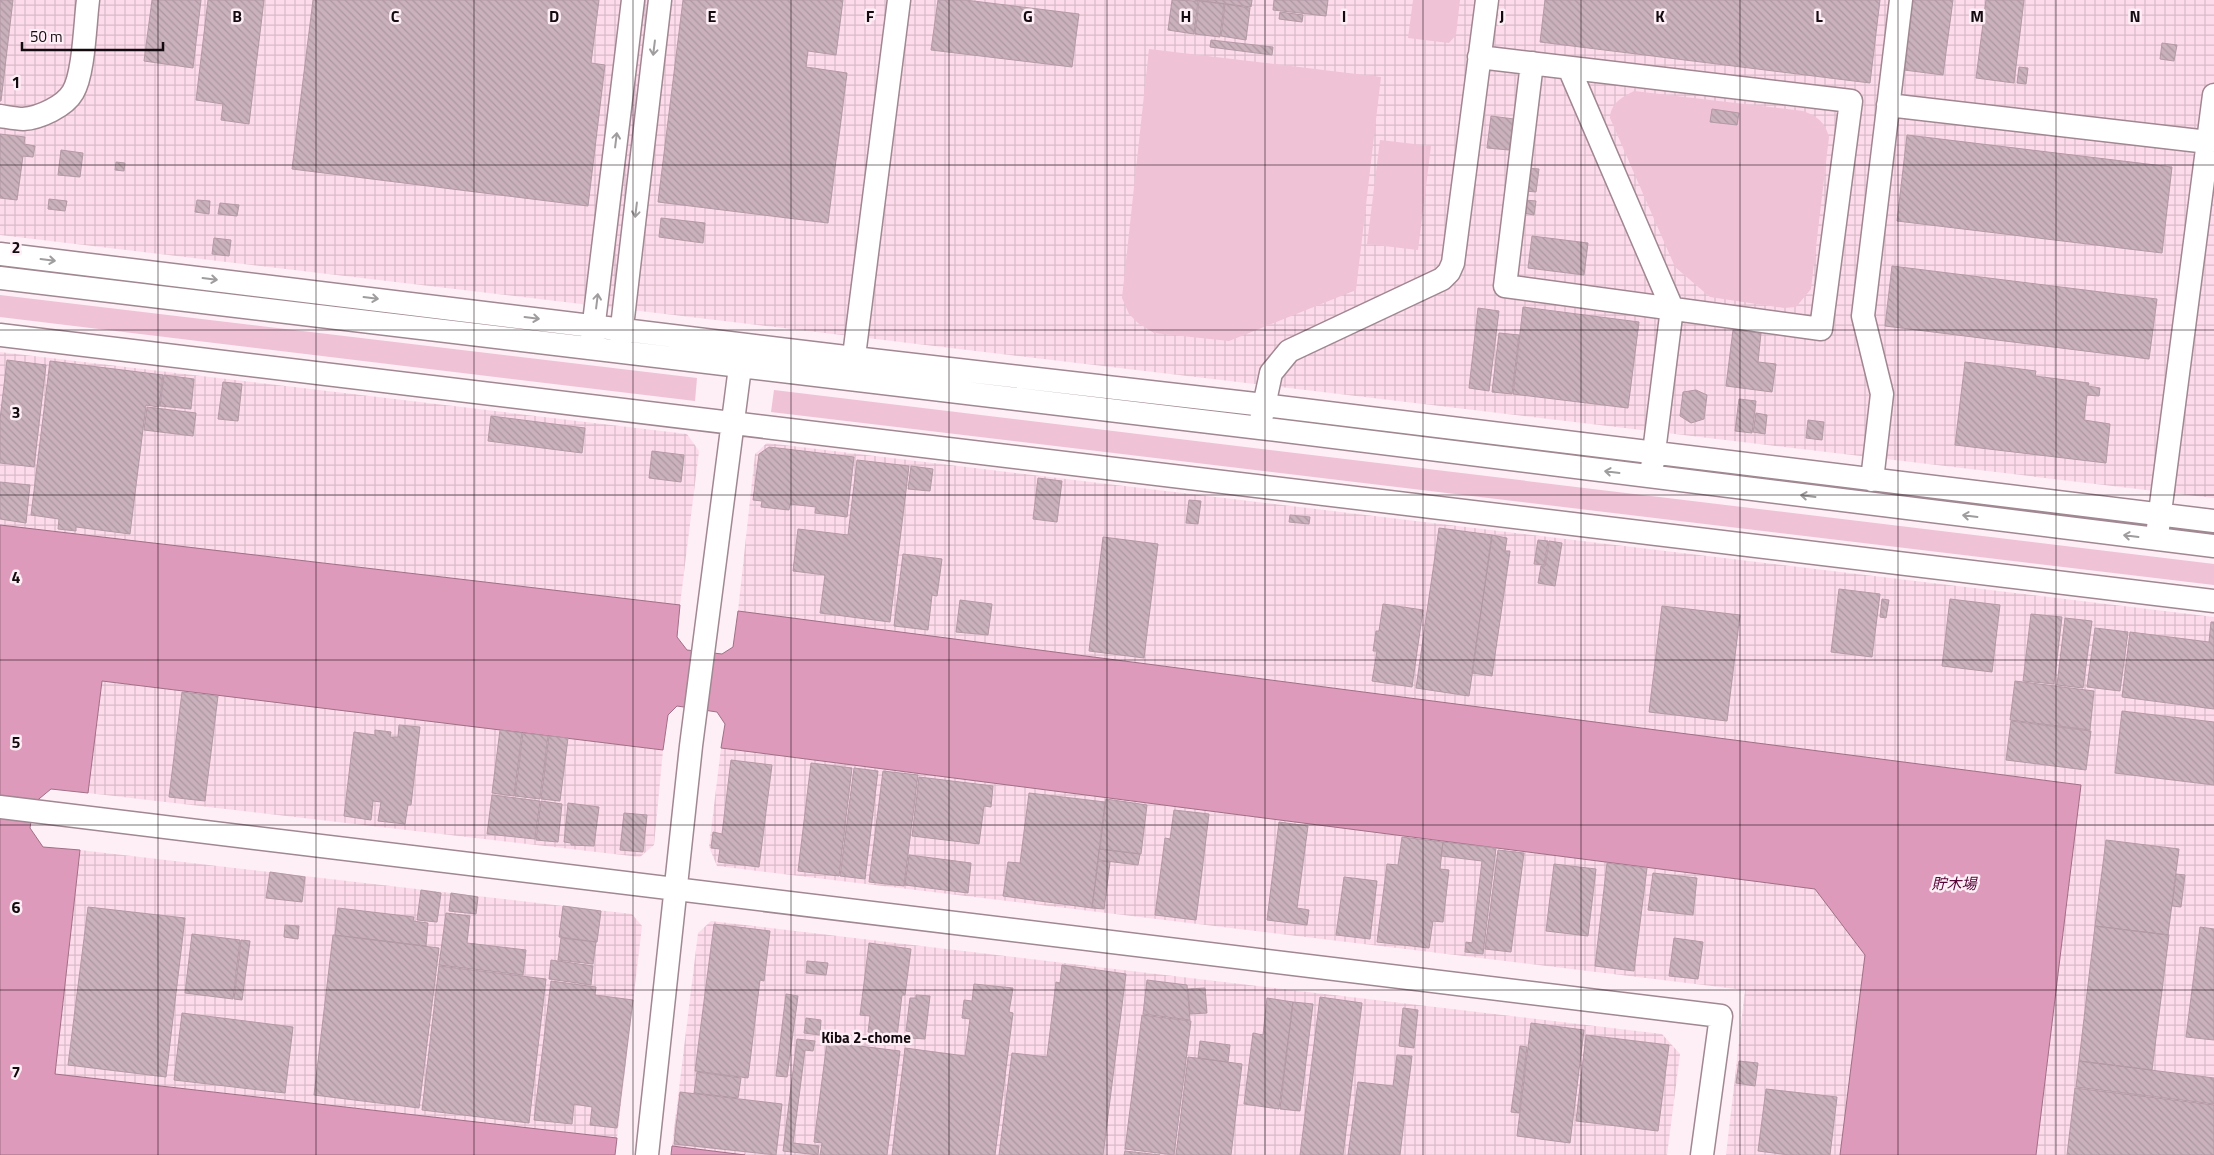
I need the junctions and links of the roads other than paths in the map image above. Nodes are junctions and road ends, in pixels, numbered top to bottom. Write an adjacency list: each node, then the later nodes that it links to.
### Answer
1 (88, 0): 12 (street)
2 (633, 0): 18 (street, one-way to 2)
3 (660, 0): 19 (street, one-way to 19)
4 (899, 0): 23 (street)
5 (1487, 0): 7 (street)
6 (1901, 0): 11 (street)
7 (1479, 57): 8 (street); 26 (street)
8 (1532, 63): 9 (street); 17 (street)
9 (1569, 68): 17 (street); 17 (street)
10 (2214, 95): 13 (street)
11 (1888, 105): 13 (street); 31 (street)
12 (0, 116)
13 (2208, 142): 14 (street)
14 (2204, 252): 32 (street)
15 (0, 254): 18 (street, one-way to 18)
16 (0, 278): 21 (street)
17 (1672, 308): 29 (street)
18 (594, 325): 19 (street); 21 (street)
19 (622, 329): 22 (street); 23 (street)
20 (0, 335): 27 (street)
21 (591, 350): 22 (street)
22 (619, 353): 24 (street)
23 (854, 358): 25 (street); 26 (street)
24 (740, 367): 25 (street); 27 (street)
25 (851, 381): 28 (street)
26 (1264, 405): 28 (street); 29 (street)
27 (733, 424): 36 (street); 38 (street)
28 (1260, 428): 30 (street, one-way to 28)
29 (1654, 454): 30 (street); 31 (street)
30 (1651, 476): 34 (street, one-way to 30)
31 (1872, 480): 32 (street)
32 (2160, 515): 33 (street); 34 (street)
33 (2214, 521)
34 (2157, 539): 35 (street)
35 (2214, 546)
36 (2214, 601)
37 (0, 807): 38 (street)
38 (677, 889): 39 (street); 40 (street)
39 (647, 1155)
40 (1702, 1155)

